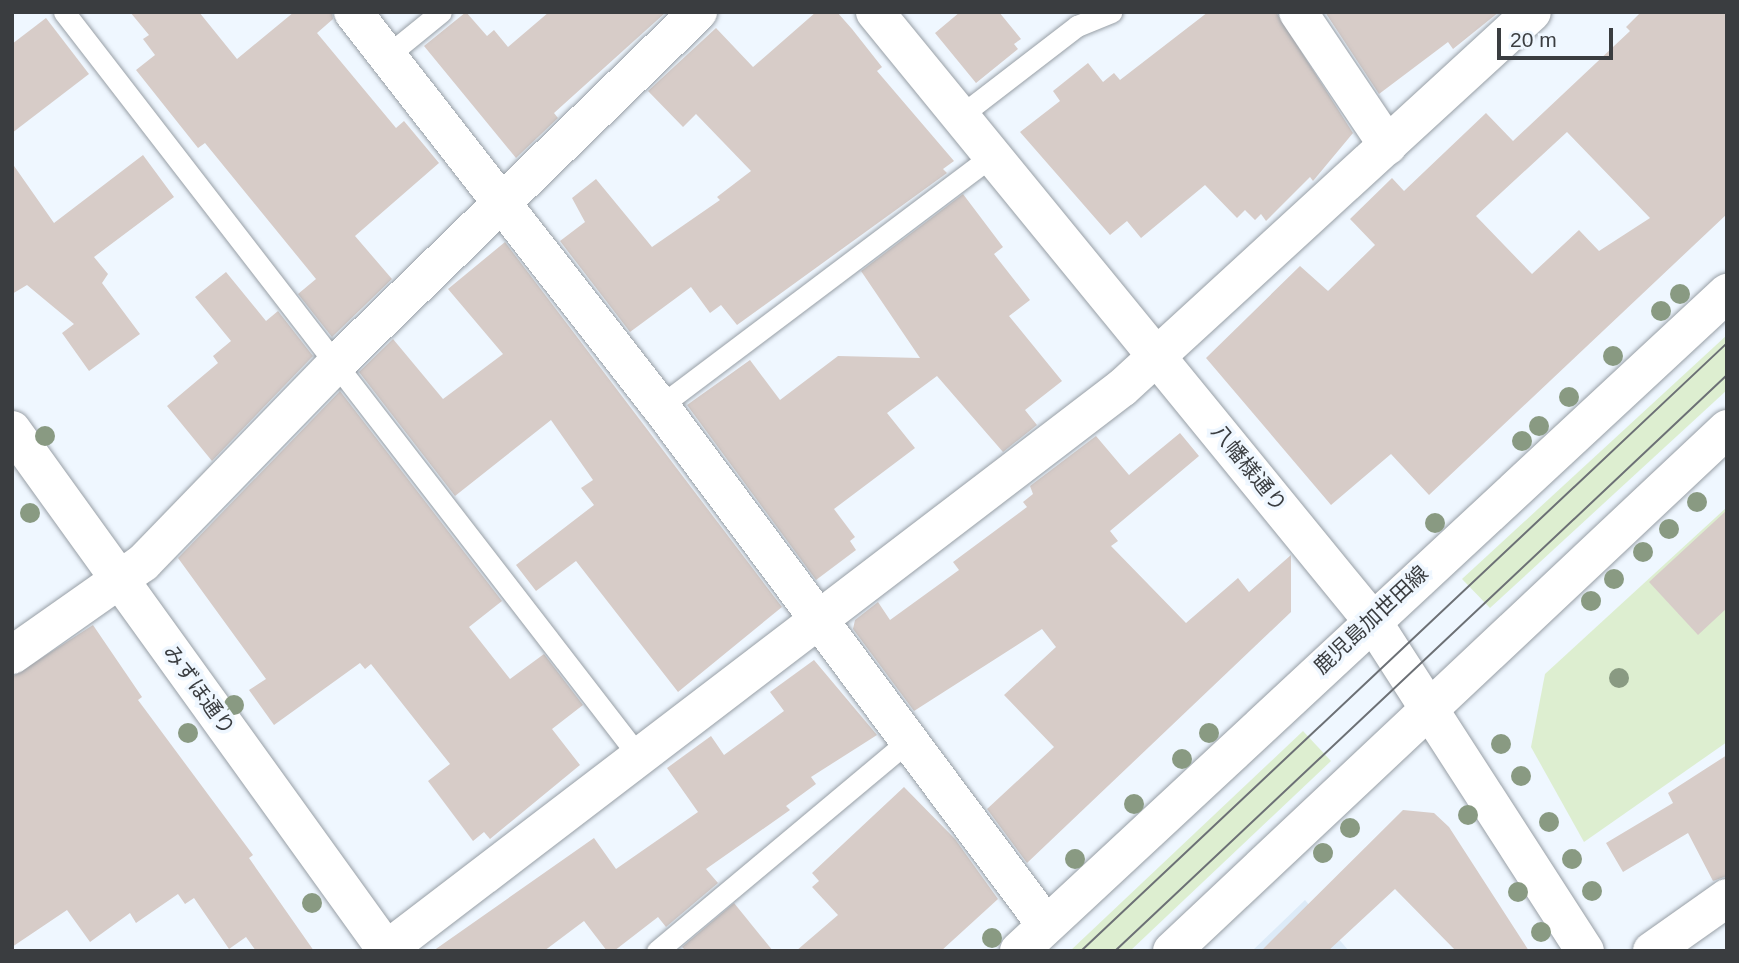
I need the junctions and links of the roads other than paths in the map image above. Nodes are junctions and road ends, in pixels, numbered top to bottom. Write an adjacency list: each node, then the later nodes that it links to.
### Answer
1 (64, 12): 16 (lane)
2 (353, 12): 9 (street)
3 (441, 12): 9 (lane)
4 (698, 12): 13 (street)
5 (875, 12): 10 (street, 八幡様通り)
6 (1111, 12): 10 (lane)
7 (1298, 12): 11 (street)
8 (1532, 12): 11 (street)
9 (388, 55): 13 (street)
10 (960, 116): 12 (street, 八幡様通り)
11 (1388, 146): 15 (street)
12 (993, 155): 15 (street, 八幡様通り); 17 (lane)
13 (505, 203): 16 (street); 17 (street)
14 (1727, 293): 21 (street, 鹿児島加世田線)
15 (1158, 356): 21 (street, 八幡様通り); 22 (street)
16 (336, 364): 20 (street); 26 (lane)
17 (660, 406): 22 (street)
18 (1727, 429): 24 (street)
19 (12, 430): 20 (street, みずほ通り)
20 (121, 580): 23 (street); 29 (street, みずほ通り)
21 (1371, 619): 24 (street, 八幡様通り); 28 (street, 鹿児島加世田線)
22 (817, 620): 25 (street); 26 (street)
23 (12, 654)
24 (1428, 709): 31 (street); 32 (street, 八幡様通り)
25 (907, 742): 28 (street); 30 (lane)
26 (637, 754): 29 (street)
27 (1727, 898): 33 (street)
28 (1032, 938)
29 (386, 951)
30 (657, 951)
31 (1172, 951)
32 (1585, 951)
33 (1652, 951)

